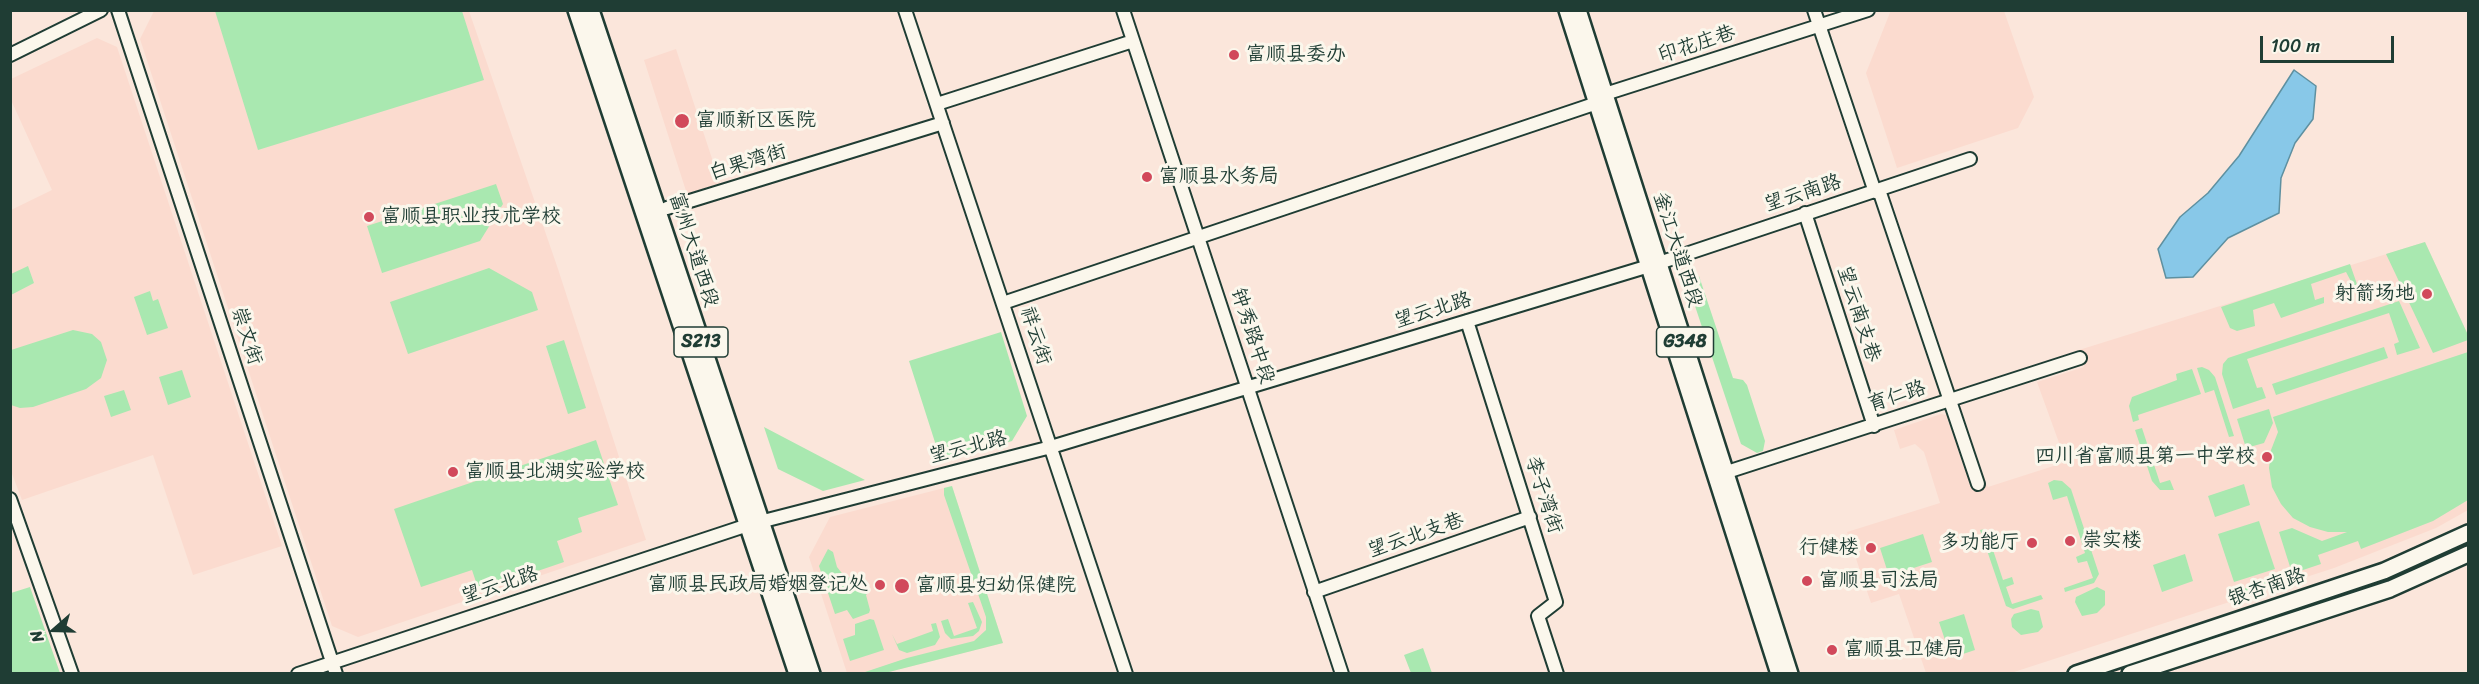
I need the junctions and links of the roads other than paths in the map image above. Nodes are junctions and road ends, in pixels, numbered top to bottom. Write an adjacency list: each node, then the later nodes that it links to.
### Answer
1 (100, 10): 13 (street)
2 (118, 10): 38 (street, 崇文街)
3 (576, 10): 34 (main road, 富州大道西段 / S213)
4 (591, 10): 34 (main road, 富州大道西段 / S213)
5 (906, 10): 15 (street, 祥云街)
6 (1123, 10): 12 (street, 钟秀路中段)
7 (1567, 10): 14 (main road, 釜江大道西段 / G348)
8 (1578, 10): 14 (main road, 釜江大道西段 / G348)
9 (1814, 10): 11 (street)
10 (1868, 10): 11 (street, 印花庄巷)
11 (1819, 27): 14 (street, 印花庄巷); 18 (street)
12 (1133, 41): 15 (street); 21 (street, 钟秀路中段)
13 (10, 55)
14 (1601, 99): 21 (street, 印花庄巷); 22 (main road, 釜江大道西段 / G348)
15 (937, 104): 16 (street, 祥云街)
16 (943, 123): 19 (street, 白果湾街); 23 (street, 祥云街)
17 (1970, 159): 18 (street, 望云南路)
18 (1877, 191): 20 (street, 望云南路); 27 (street)
19 (667, 208)
20 (1805, 213): 22 (street, 望云南路); 28 (street, 望云南支巷)
21 (1198, 237): 23 (street, 印花庄巷); 26 (street, 钟秀路中段)
22 (1654, 264): 24 (street, 望云北路); 30 (main road, 釜江大道西段 / G348); 46 (main road, 釜江大道西段 / G348)
23 (1003, 303): 29 (street, 祥云街)
24 (1467, 321): 26 (street, 望云北路); 33 (street, 李子湾街)
25 (2080, 358): 27 (street, 育仁路)
26 (1248, 387): 29 (street, 望云北路); 37 (street, 钟秀路中段)
27 (1950, 401): 28 (street, 育仁路); 31 (street)
28 (1874, 426): 30 (street, 育仁路)
29 (1051, 447): 34 (street, 望云北路); 43 (street, 祥云街)
30 (1727, 472): 47 (main road, 釜江大道西段 / G348)
31 (1978, 484)
32 (10, 500): 39 (street)
33 (1530, 517): 37 (street, 望云北支巷); 45 (street, 李子湾街)
34 (754, 523): 38 (street, 望云北路); 41 (main road, 富州大道西段 / S213); 42 (main road, 富州大道西段 / S213)
35 (2469, 533): 48 (main road, 银杏南路)
36 (2469, 554): 49 (main road, 银杏南路)
37 (1314, 592): 44 (street, 钟秀路中段)
38 (334, 668): 40 (street, 望云北路)
39 (72, 674)
40 (298, 674)
41 (797, 674)
42 (812, 674)
43 (1126, 674)
44 (1341, 674)
45 (1557, 674)
46 (1779, 674)
47 (1790, 674)
48 (2076, 674)
49 (2130, 674)

